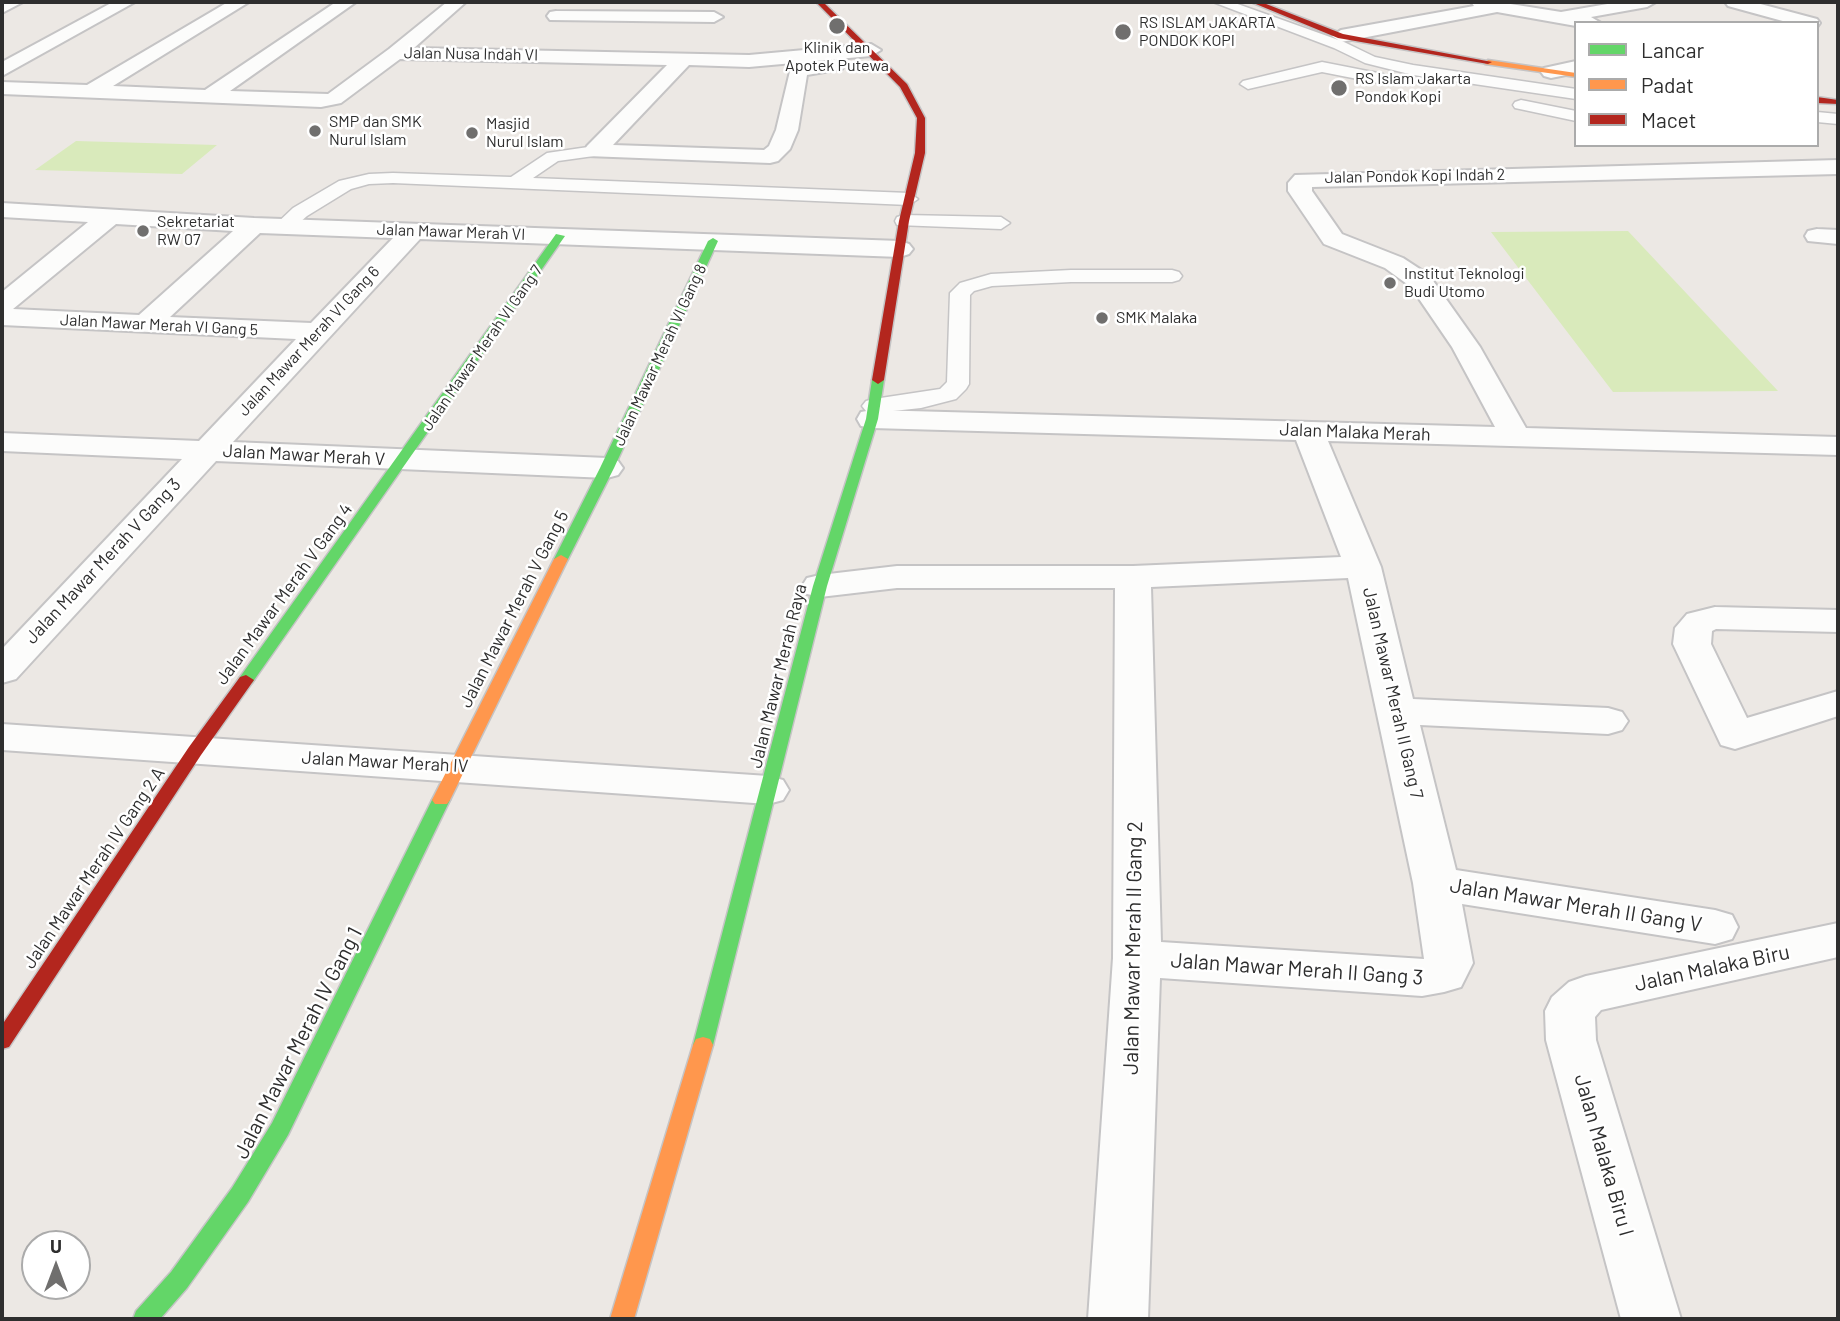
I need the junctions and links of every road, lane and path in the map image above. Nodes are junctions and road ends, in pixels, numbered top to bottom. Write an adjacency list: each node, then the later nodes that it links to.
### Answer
1 (14, 2): 13 (street)
2 (126, 2): 28 (street)
3 (240, 2): 33 (street)
4 (347, 2): 36 (street)
5 (457, 2): 20 (street)
6 (700, 2): 15 (street)
7 (819, 2): 22 (street, Jalan Mawar Merah Raya)
8 (1220, 2): 24 (lane)
9 (1255, 2): 19 (street)
10 (1647, 2): 16 (street)
11 (1734, 2): 18 (street)
12 (1489, 4): 16 (street); 19 (street)
13 (2, 8)
14 (562, 9): 15 (street); 21 (street)
15 (714, 17): 25 (street)
16 (1559, 18): 17 (street)
17 (1579, 21)
18 (1809, 21)
19 (1341, 36): 29 (street)
20 (396, 53): 21 (street, Jalan Nusa Indah VI); 36 (street, Jalan Nusa Indah VI)
21 (524, 55): 23 (street, Jalan Nusa Indah VI)
22 (876, 55): 25 (street, Jalan Nusa Indah VI); 43 (street); 46 (street, Jalan Mawar Merah Raya)
23 (682, 60): 25 (street, Jalan Nusa Indah VI); 43 (street)
24 (1370, 60): 26 (lane); 35 (lane)
25 (749, 61)
26 (1322, 67): 31 (lane); 34 (lane)
27 (1574, 67): 29 (street)
28 (2, 70)
29 (1551, 72): 30 (street)
30 (1574, 75)
31 (1248, 84)
32 (2, 88): 33 (street, Jalan Nusa Indah VI)
33 (90, 92): 36 (street, Jalan Nusa Indah VI)
34 (1455, 93)
35 (1574, 94)
36 (210, 96)
37 (1819, 100): 38 (street)
38 (1838, 102)
39 (1509, 103): 40 (lane)
40 (1574, 116)
41 (1819, 117): 42 (lane)
42 (1838, 119)
43 (595, 151): 45 (lane)
44 (1838, 167): 64 (street, Jalan Pondok Kopi Indah 2)
45 (517, 181): 46 (lane); 52 (lane)
46 (909, 199): 49 (street, Jalan Mawar Merah Raya)
47 (2, 210): 48 (street, Jalan Mawar Merah VI)
48 (108, 218): 51 (street, Jalan Mawar Merah VI); 58 (street)
49 (904, 221): 50 (lane); 56 (street, Jalan Mawar Merah Raya)
50 (1001, 223)
51 (254, 225): 52 (street, Jalan Mawar Merah VI); 60 (street)
52 (284, 226): 53 (street, Jalan Mawar Merah VI)
53 (413, 231): 54 (street, Jalan Mawar Merah VI); 61 (street, Jalan Mawar Merah VI Gang 6)
54 (560, 236): 55 (street, Jalan Mawar Merah VI); 68 (street, Jalan Mawar Merah VI Gang 7)
55 (712, 241): 56 (street, Jalan Mawar Merah VI); 70 (street, Jalan Mawar Merah VI Gang 8)
56 (900, 249): 62 (street, Jalan Mawar Merah Raya)
57 (1171, 276): 62 (lane)
58 (2, 305)
59 (2, 317): 60 (street, Jalan Mawar Merah VI Gang 5)
60 (146, 324): 61 (street, Jalan Mawar Merah VI Gang 5)
61 (317, 332): 67 (street, Jalan Mawar Merah VI Gang 6)
62 (873, 412): 63 (street, Jalan Malaka Merah); 73 (street, Jalan Mawar Merah Raya)
63 (1308, 431): 64 (street, Jalan Malaka Merah); 71 (street, Jalan Mawar Merah II Gang 7)
64 (1516, 437): 66 (street, Jalan Malaka Merah)
65 (16, 442): 67 (street, Jalan Mawar Merah V); 69 (street)
66 (1838, 446)
67 (205, 451): 68 (street, Jalan Mawar Merah V); 75 (street, Jalan Mawar Merah V Gang 3)
68 (404, 460): 70 (street, Jalan Mawar Merah V); 80 (street, Jalan Mawar Merah V Gang 4)
69 (2, 468)
70 (607, 468): 81 (street, Jalan Mawar Merah V Gang 5)
71 (1363, 567): 72 (street); 77 (street, Jalan Mawar Merah II Gang 7)
72 (1133, 577): 73 (street); 86 (street, Jalan Mawar Merah II Gang 2)
73 (820, 586): 82 (street, Jalan Mawar Merah Raya)
74 (1838, 621): 76 (street)
75 (2, 671)
76 (1838, 703)
77 (1398, 711): 78 (street); 83 (street, Jalan Mawar Merah II Gang 7)
78 (1608, 721)
79 (2, 737): 80 (street, Jalan Mawar Merah IV)
80 (195, 751): 81 (street, Jalan Mawar Merah IV); 89 (street, Jalan Mawar Merah IV Gang 2 A)
81 (457, 766): 82 (street, Jalan Mawar Merah IV); 90 (street, Jalan Mawar Merah IV Gang 1)
82 (768, 790): 91 (street, Jalan Mawar Merah Raya)
83 (1436, 883): 84 (street, Jalan Mawar Merah II Gang V); 87 (street, Jalan Mawar Merah II Gang 7)
84 (1715, 928)
85 (1837, 944): 88 (street, Jalan Malaka Biru)
86 (1137, 958): 87 (street, Jalan Mawar Merah II Gang 3); 92 (street, Jalan Mawar Merah II Gang 2)
87 (1449, 963)
88 (1586, 995): 93 (street, Jalan Malaka Biru I)
89 (2, 1041)
90 (145, 1319)
91 (622, 1319)
92 (1118, 1319)
93 (1651, 1319)

